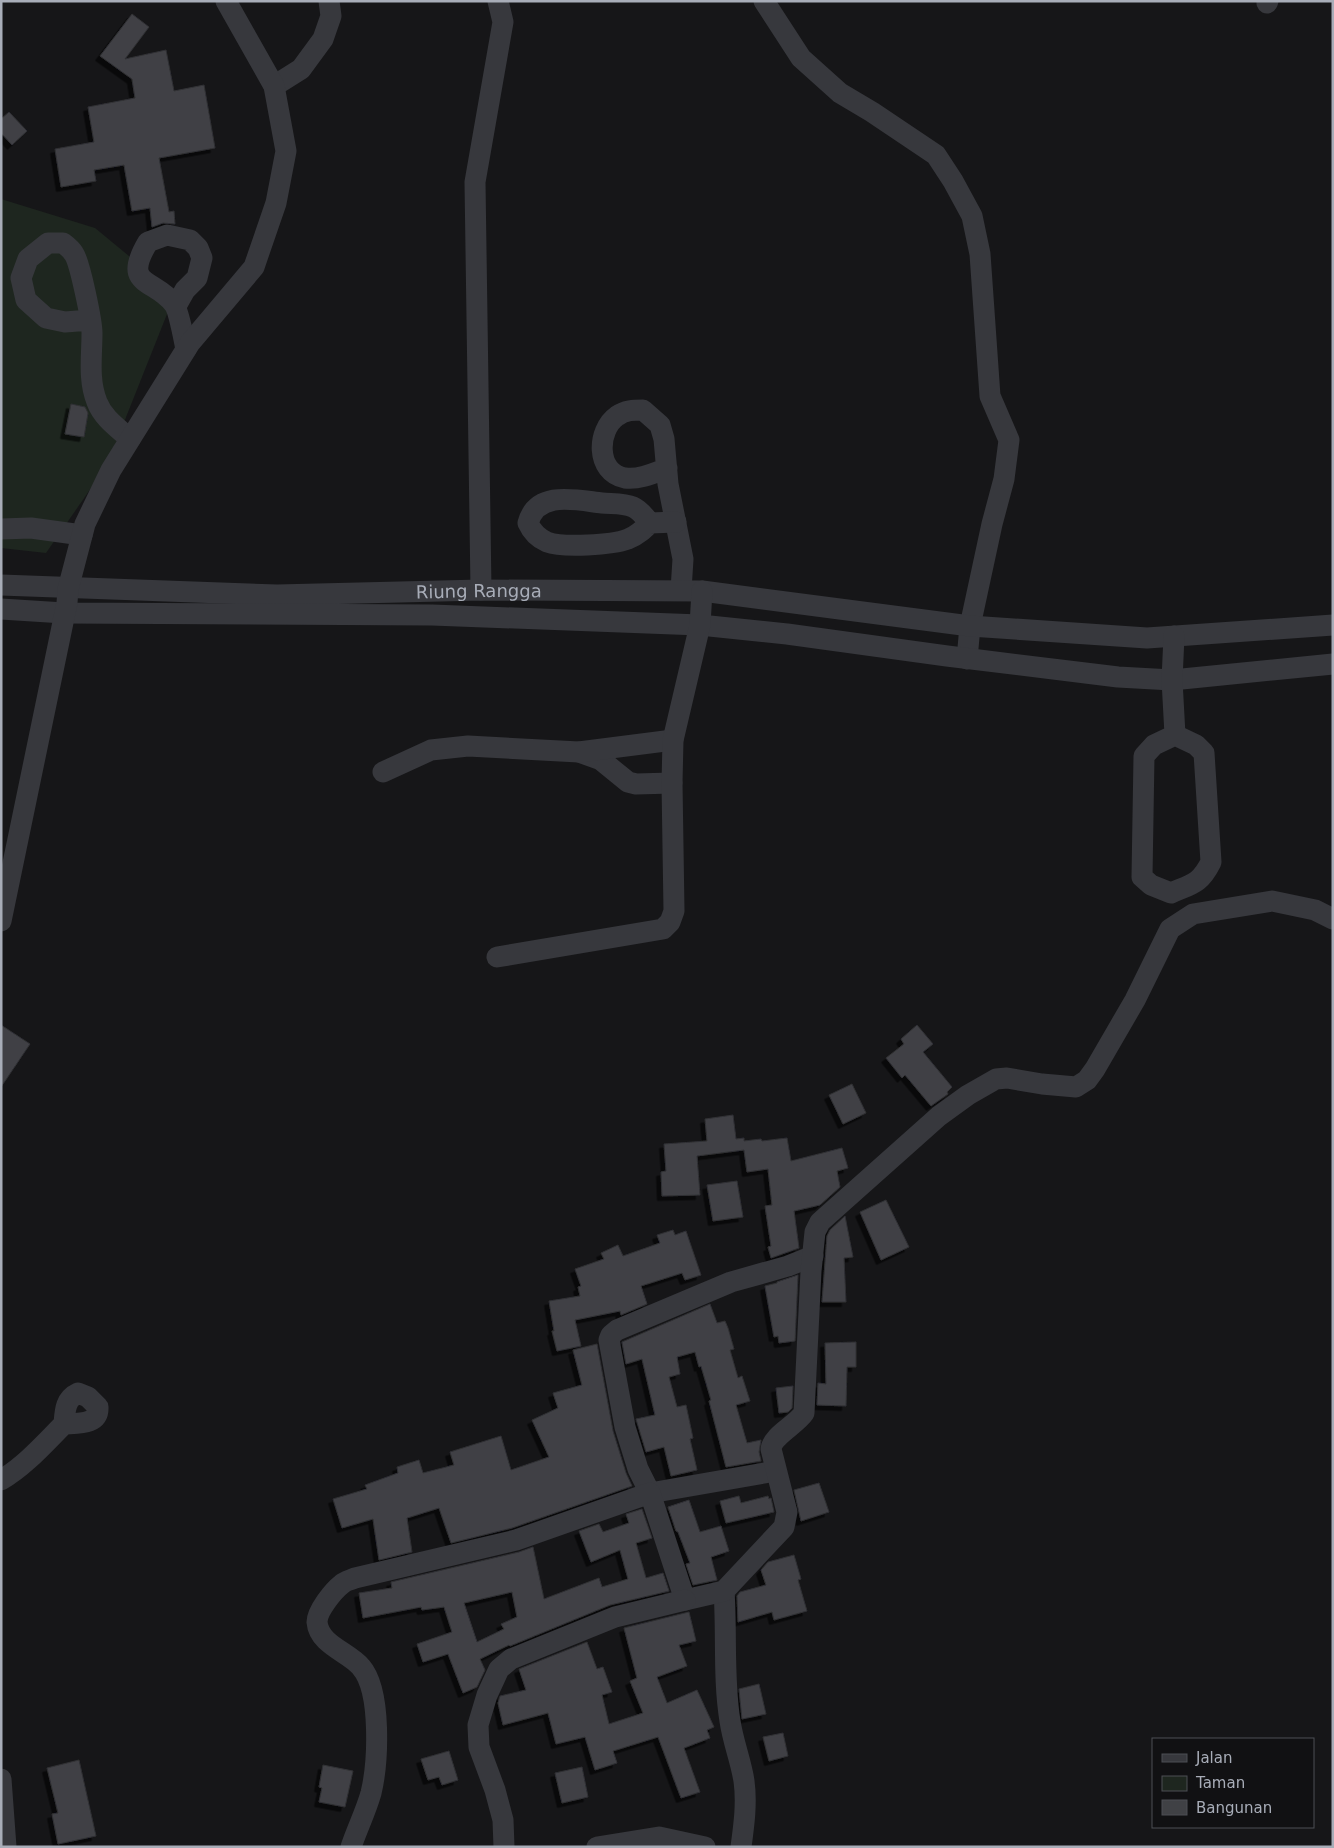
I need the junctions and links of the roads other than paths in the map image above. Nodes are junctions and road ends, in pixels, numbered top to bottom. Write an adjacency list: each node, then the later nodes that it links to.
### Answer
1 (226, 1): 5 (street)
2 (329, 1): 5 (street)
3 (498, 1): 17 (street)
4 (764, 1): 23 (street)
5 (274, 86): 8 (street)
6 (176, 306): 8 (street)
7 (90, 320): 9 (street)
8 (186, 350): 9 (street)
9 (130, 439): 14 (street)
10 (667, 468): 11 (street)
11 (676, 522): 12 (street); 18 (street)
12 (650, 523): 12 (street)
13 (1, 529): 14 (street)
14 (82, 535): 16 (street)
15 (1, 585): 16 (street, Riung Rangga)
16 (68, 589): 17 (street, Riung Rangga); 20 (street)
17 (481, 590): 18 (street, Riung Rangga)
18 (692, 590): 21 (street); 23 (street, Riung Rangga)
19 (1, 609): 20 (street)
20 (64, 613): 21 (street); 33 (street)
21 (700, 625): 25 (street); 29 (street)
22 (1333, 625): 24 (street, Riung Rangga)
23 (970, 626): 24 (street, Riung Rangga); 25 (street)
24 (1174, 636): 27 (street)
25 (968, 659): 27 (street)
26 (1333, 664): 27 (street)
27 (1172, 680): 28 (street)
28 (1175, 735): 34 (street); 34 (street)
29 (673, 740): 30 (street); 32 (street)
30 (579, 752): 31 (street); 32 (street)
31 (383, 772)
32 (672, 784): 38 (street)
33 (7, 875): 36 (street)
34 (1171, 893): 37 (street)
35 (1333, 918): 37 (street)
36 (1, 921)
37 (1170, 928): 39 (street)
38 (497, 957)
39 (813, 1256): 41 (street); 43 (street)
40 (64, 1424): 42 (street)
41 (776, 1471): 43 (street); 44 (street)
42 (1, 1480)
43 (650, 1493): 45 (street); 48 (street)
44 (724, 1590): 45 (street); 52 (street)
45 (685, 1600): 49 (street)
46 (1, 1779): 47 (street)
47 (6, 1847)
48 (351, 1847)
49 (504, 1847)
50 (597, 1847): 51 (street)
51 (705, 1847)
52 (741, 1847)

